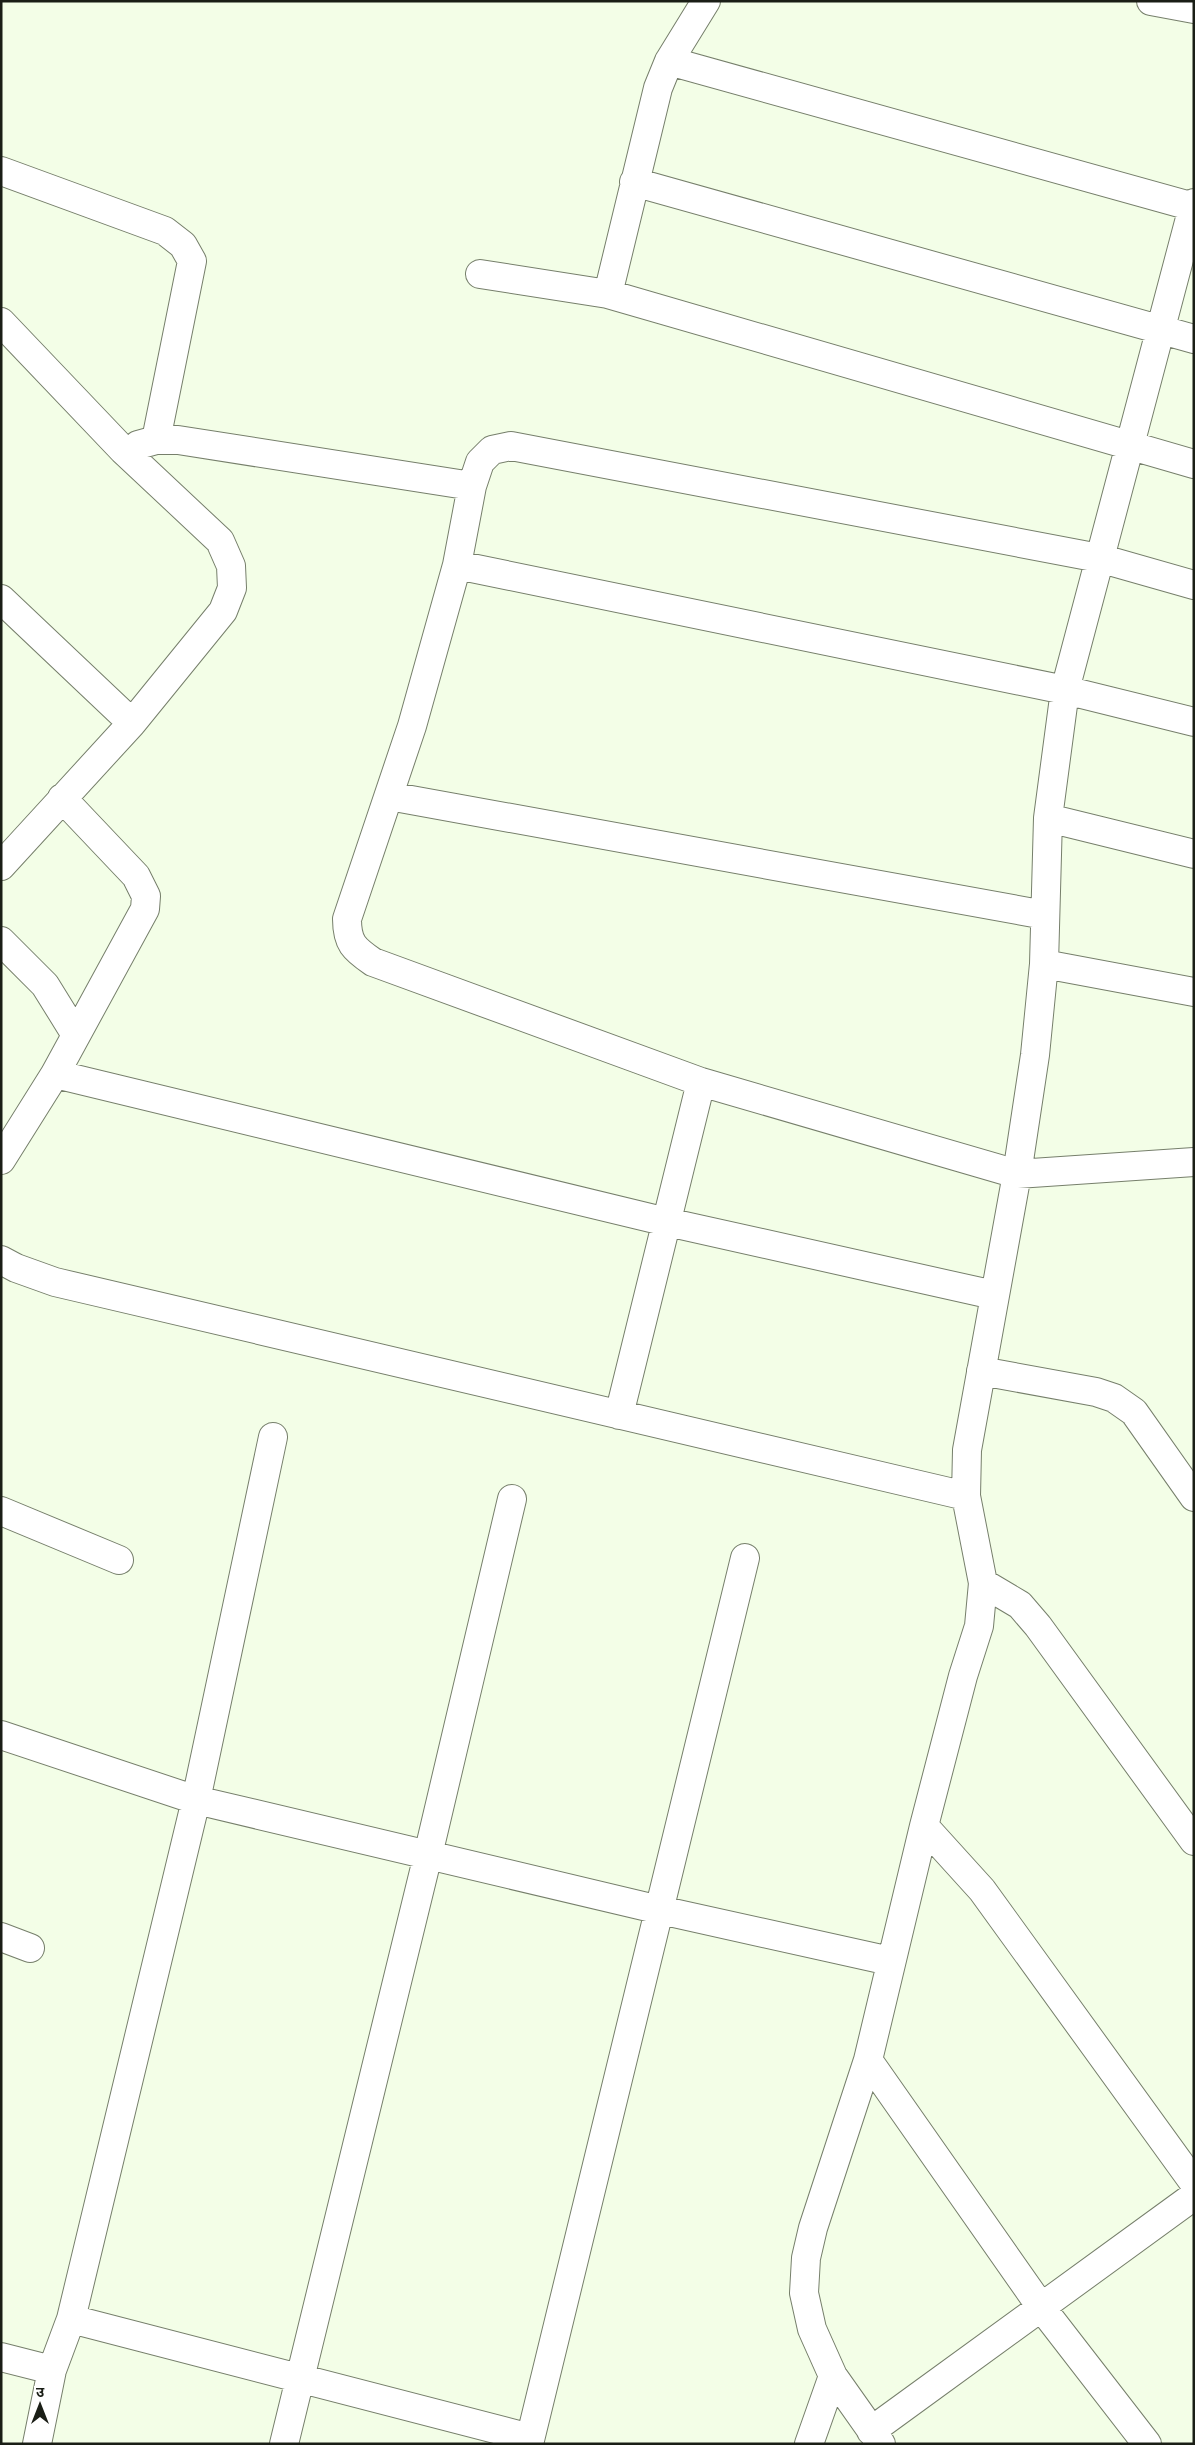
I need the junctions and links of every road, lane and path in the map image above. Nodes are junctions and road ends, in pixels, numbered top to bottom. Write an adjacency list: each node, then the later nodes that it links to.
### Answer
1 (706, 1): 4 (street)
2 (1151, 1): 3 (street)
3 (1194, 10)
4 (669, 61): 6 (street); 7 (street)
5 (1, 172): 13 (street)
6 (634, 182): 9 (street); 11 (street)
7 (1193, 206): 11 (street)
8 (480, 274): 9 (street)
9 (608, 294): 14 (street)
10 (1, 322): 15 (street)
11 (1160, 329): 12 (street); 14 (street)
12 (1194, 339)
13 (156, 440): 15 (street); 17 (street)
14 (1129, 446): 16 (street); 18 (street)
15 (124, 450): 24 (street)
16 (1194, 464)
17 (472, 486): 18 (street); 19 (street)
18 (1099, 558): 20 (street); 22 (street)
19 (457, 565): 22 (street); 25 (street)
20 (1194, 586)
21 (1, 599): 24 (street)
22 (1065, 690): 23 (street); 27 (street)
23 (1194, 722)
24 (132, 723): 26 (street)
25 (388, 796): 30 (street); 36 (street)
26 (62, 798): 29 (street); 34 (street)
27 (1048, 818): 28 (street); 30 (street)
28 (1194, 854)
29 (1, 866)
30 (1045, 915): 32 (street)
31 (1, 941): 34 (street)
32 (1044, 964): 33 (street); 39 (street)
33 (1194, 992)
34 (76, 1035): 35 (street)
35 (55, 1074): 37 (street); 40 (street)
36 (701, 1082): 39 (street); 40 (street)
37 (1, 1160)
38 (1194, 1162): 39 (street)
39 (1017, 1174): 42 (street)
40 (667, 1222): 42 (street); 44 (street)
41 (1, 1260): 44 (street)
42 (994, 1295): 43 (street)
43 (980, 1371): 46 (street); 47 (street)
44 (618, 1415): 46 (street)
45 (273, 1437): 54 (street)
46 (966, 1496): 52 (street)
47 (1194, 1497)
48 (512, 1499): 57 (street)
49 (1, 1511): 51 (street)
50 (745, 1558): 58 (street)
51 (119, 1560)
52 (983, 1583): 55 (street); 56 (street)
53 (1, 1735): 54 (street)
54 (196, 1800): 57 (street); 66 (street)
55 (924, 1826): 61 (street); 63 (street)
56 (1194, 1841)
57 (428, 1855): 58 (street); 70 (street)
58 (660, 1910): 61 (street); 72 (street)
59 (1, 1937): 60 (street)
60 (30, 1948)
61 (890, 1961): 62 (street)
62 (868, 2060): 65 (street); 69 (street)
63 (1194, 2183)
64 (1194, 2196): 65 (street)
65 (1041, 2307): 71 (street); 76 (street)
66 (71, 2319): 68 (street); 70 (street)
67 (1, 2356): 68 (street)
68 (52, 2370): 73 (street)
69 (833, 2376): 71 (street); 75 (street)
70 (301, 2379): 72 (street); 74 (street)
71 (876, 2437)
72 (530, 2441)
73 (36, 2444)
74 (284, 2444)
75 (809, 2444)
76 (1147, 2444)

